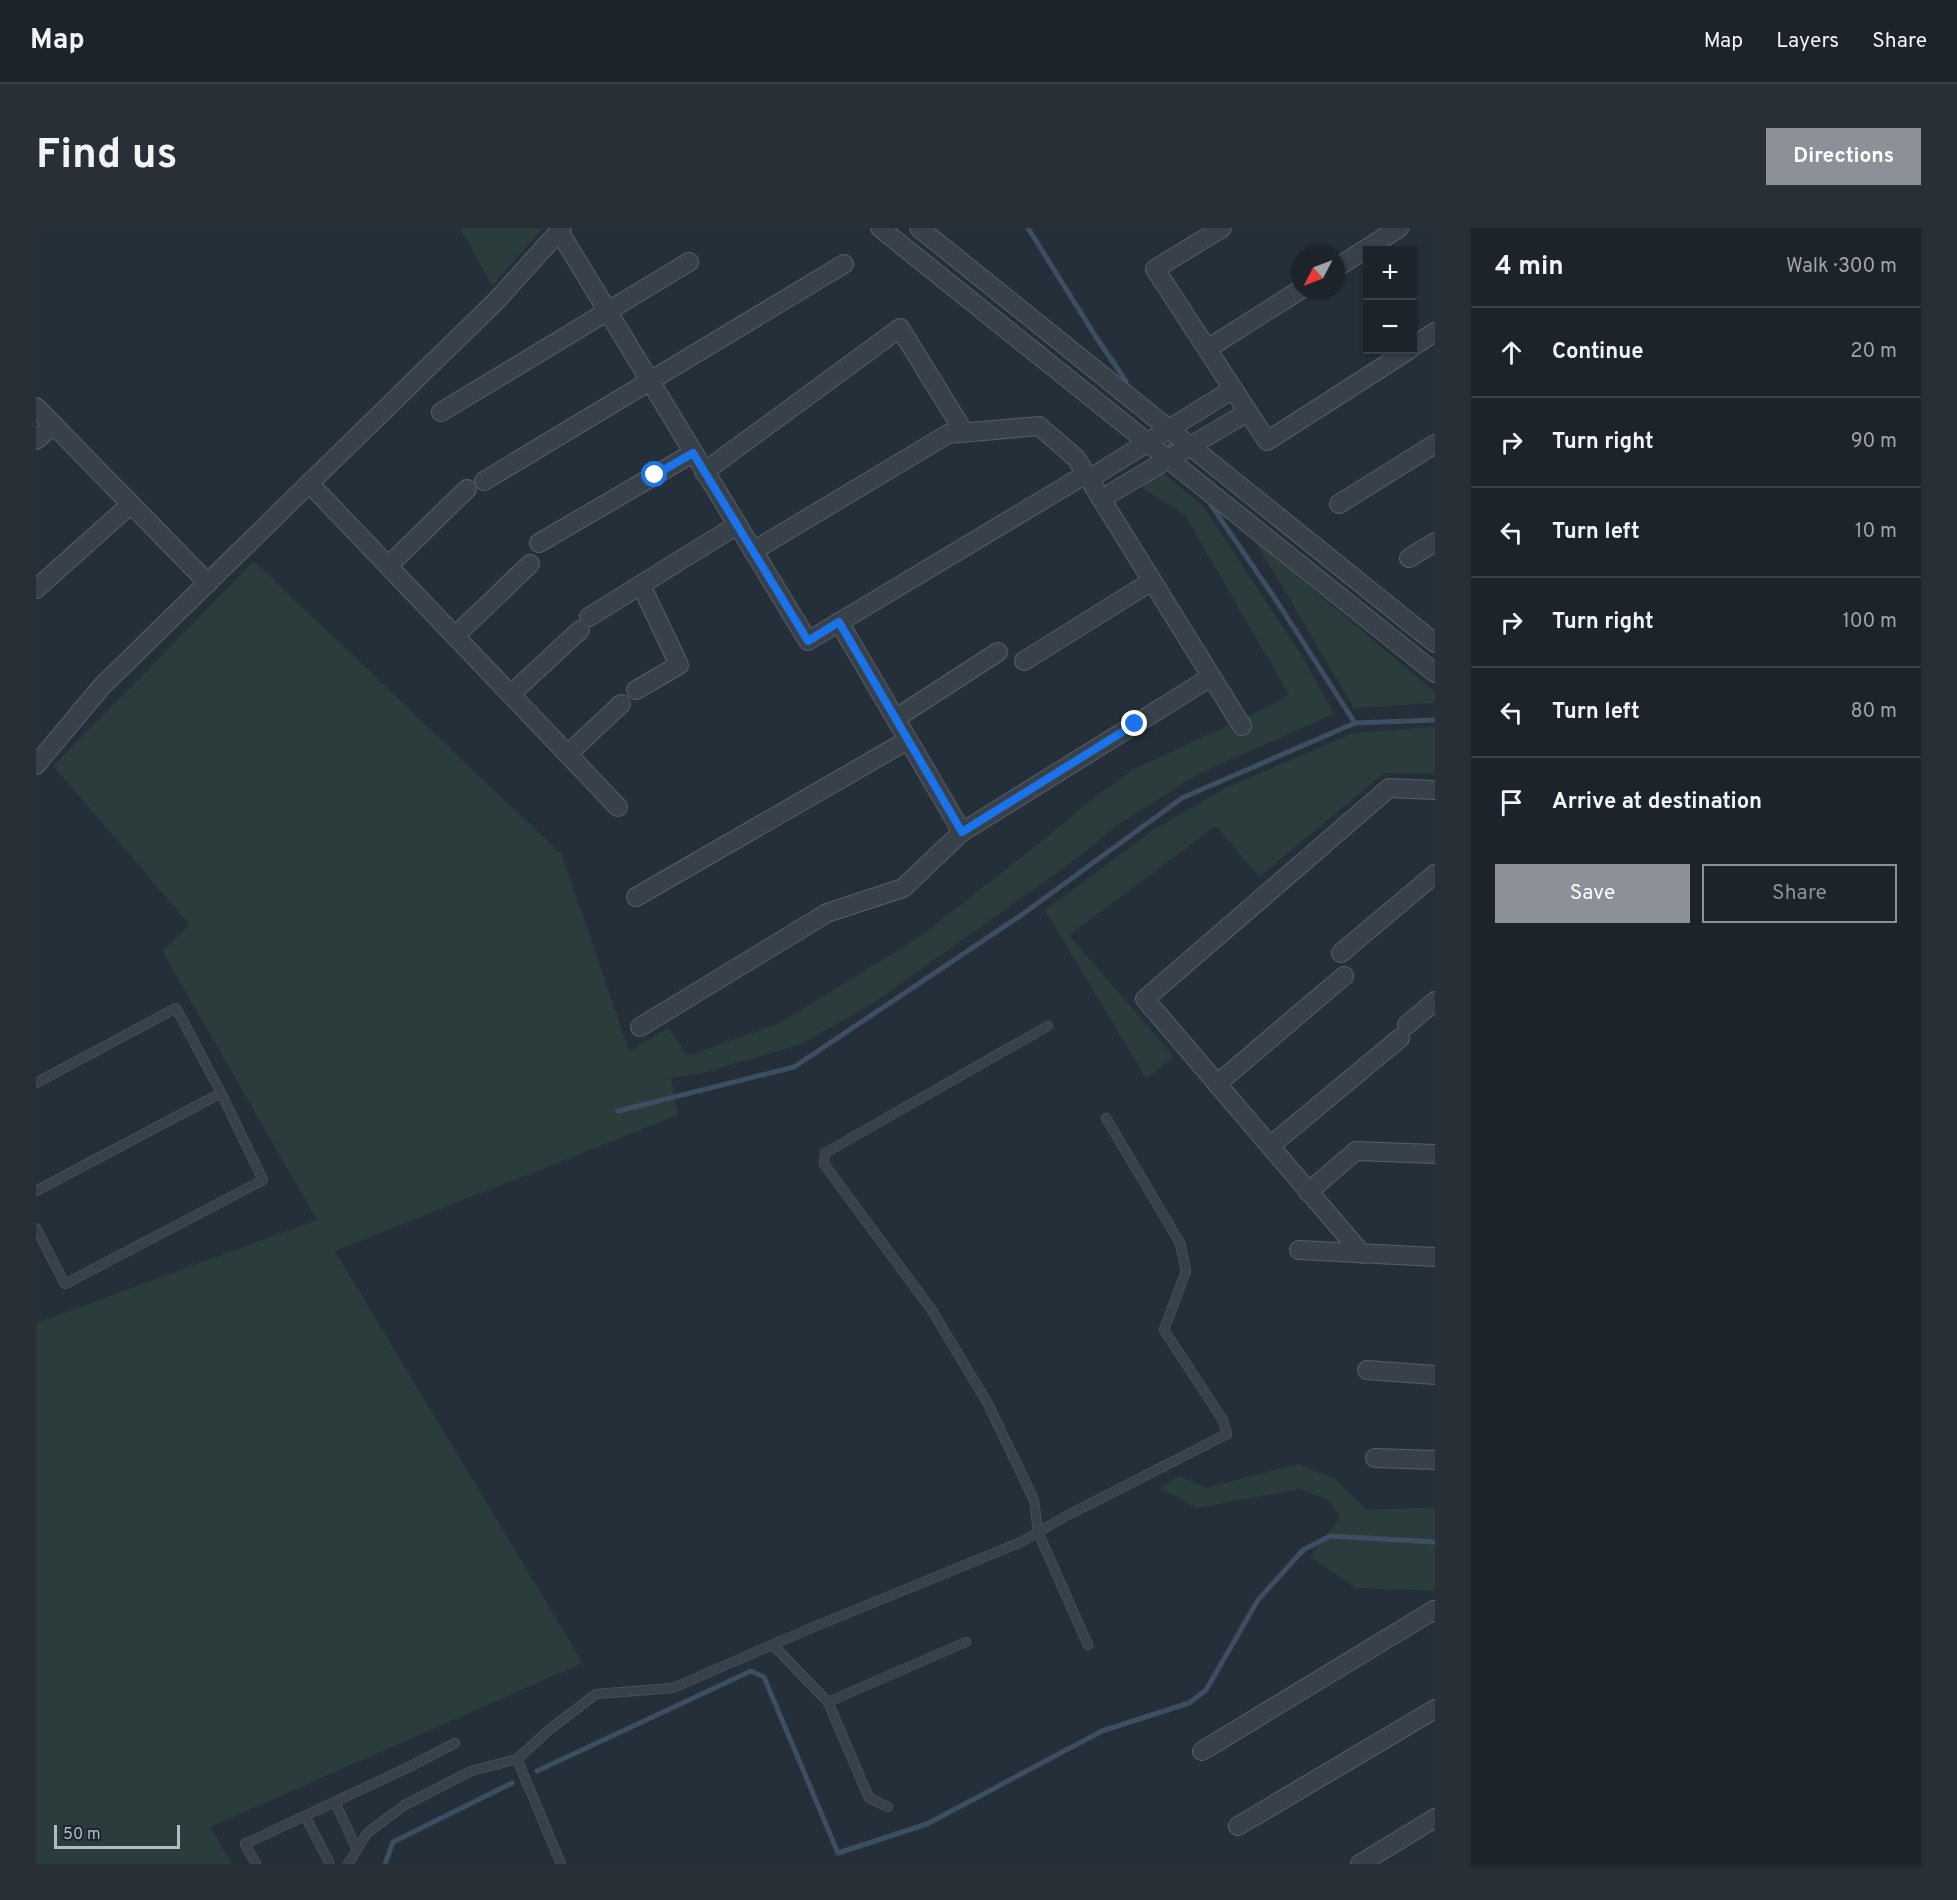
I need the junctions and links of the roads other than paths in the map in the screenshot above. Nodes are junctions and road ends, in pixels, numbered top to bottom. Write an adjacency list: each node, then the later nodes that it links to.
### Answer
1 (880, 228): 24 (street)
2 (919, 228): 21 (street)
3 (1222, 228): 13 (street)
4 (1399, 228): 7 (street)
5 (560, 230): 10 (street); 31 (street)
6 (689, 262): 10 (street)
7 (1345, 262)
8 (844, 264): 15 (street)
9 (1291, 296): 13 (street)
10 (608, 312): 15 (street); 18 (street)
11 (1435, 332): 12 (street)
12 (1417, 344)
13 (1207, 349): 16 (street)
14 (1402, 354): 19 (street)
15 (650, 382): 27 (street); 41 (street)
16 (1233, 389): 19 (street); 21 (street)
17 (36, 407): 20 (street)
18 (441, 412)
19 (1248, 412): 26 (street)
20 (54, 425): 23 (street); 33 (street)
21 (1169, 429): 24 (street); 26 (street)
22 (964, 432): 29 (street); 30 (street); 38 (street)
23 (36, 440)
24 (1148, 442): 28 (street); 30 (street)
25 (1435, 444): 34 (street)
26 (1191, 446): 28 (street); 48 (street)
27 (693, 453): 29 (street); 37 (street)
28 (1170, 459): 32 (street); 51 (street)
29 (704, 472): 35 (street)
30 (1087, 477): 32 (street); 46 (street)
31 (309, 483): 41 (street); 43 (street)
32 (1101, 499): 42 (street)
33 (131, 504): 43 (street); 45 (street)
34 (1339, 504)
35 (737, 525): 38 (street); 44 (street)
36 (1435, 542): 39 (street)
37 (539, 543)
38 (753, 551): 46 (street)
39 (1409, 558)
40 (530, 564): 47 (street)
41 (388, 566): 47 (street)
42 (1152, 582): 50 (street); 52 (street)
43 (208, 583): 60 (street)
44 (641, 585): 53 (street); 54 (street)
45 (36, 589)
46 (839, 622): 56 (street)
47 (455, 636): 54 (street)
48 (1435, 643)
49 (998, 652): 56 (street)
50 (1024, 661)
51 (1435, 673)
52 (1211, 677): 57 (street); 63 (street)
53 (636, 690)
54 (511, 694): 59 (street)
55 (621, 704): 59 (street)
56 (896, 718): 58 (street)
57 (1242, 726)
58 (908, 740): 63 (street); 65 (street)
59 (568, 754): 62 (street)
60 (36, 765)
61 (1435, 790): 72 (street)
62 (618, 807)
63 (962, 832): 70 (street)
64 (1435, 874): 66 (street)
65 (636, 897)
66 (1341, 953)
67 (1344, 976): 72 (street)
68 (1435, 1001): 75 (street)
69 (1048, 1026): 87 (lane)
70 (640, 1027)
71 (36, 1083): 73 (lane)
72 (1217, 1084): 75 (street)
73 (221, 1093): 77 (lane); 79 (lane)
74 (1106, 1118): 87 (lane)
75 (1270, 1146): 78 (street)
76 (1435, 1154): 78 (street)
77 (36, 1191)
78 (1308, 1191): 81 (street)
79 (36, 1228)
80 (1299, 1250): 81 (street)
81 (1362, 1254): 82 (street)
82 (1435, 1257)
83 (1367, 1370): 84 (street)
84 (1435, 1376)
85 (1375, 1458): 86 (street)
86 (1435, 1460)
87 (1038, 1532): 90 (lane); 91 (lane)
88 (1435, 1613): 95 (street)
89 (966, 1642): 92 (lane)
90 (773, 1645): 92 (lane); 96 (lane)
91 (1088, 1645)
92 (828, 1702): 98 (lane)
93 (1435, 1709): 101 (street)
94 (455, 1743): 97 (lane)
95 (1202, 1751)
96 (517, 1759): 102 (lane); 106 (lane)
97 (335, 1802): 99 (lane); 102 (lane)
98 (888, 1807)
99 (304, 1816): 103 (lane); 104 (lane)
100 (1435, 1818): 107 (street)
101 (1238, 1826)
102 (357, 1850): 105 (lane)
103 (256, 1864)
104 (330, 1864)
105 (348, 1864)
106 (561, 1864)
107 (1359, 1864)

